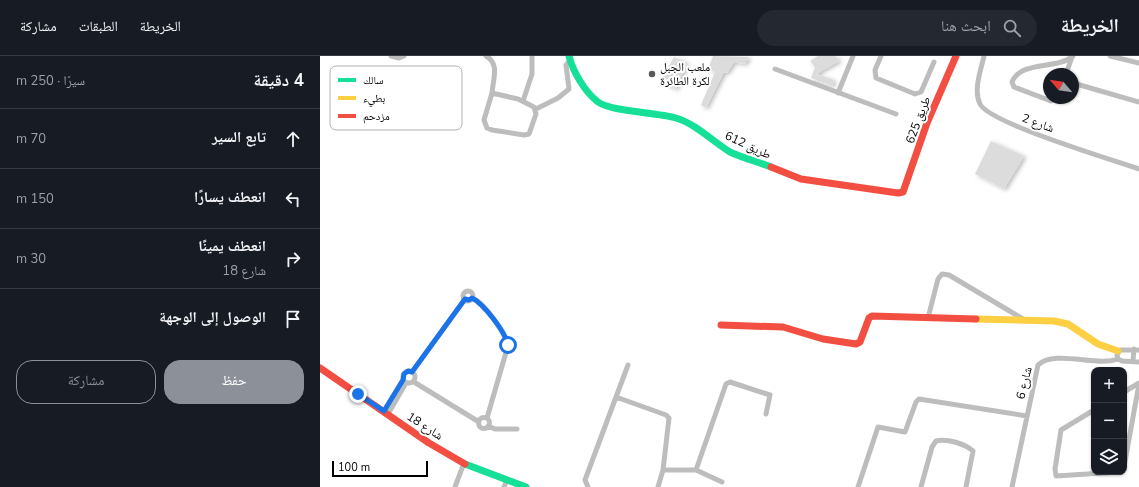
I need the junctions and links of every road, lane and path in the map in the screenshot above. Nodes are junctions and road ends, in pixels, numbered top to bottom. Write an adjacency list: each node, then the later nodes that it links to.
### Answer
1 (391, 56): 2 (street)
2 (404, 56)
3 (486, 56): 17 (street)
4 (532, 56): 20 (street)
5 (853, 56): 18 (street)
6 (881, 56): 12 (street)
7 (956, 56): 25 (street, طريق 625)
8 (984, 56): 24 (street, شارع 2)
9 (1073, 56): 14 (street); 19 (street)
10 (1110, 56): 13 (street)
11 (569, 58): 22 (street); 25 (street, طريق 612)
12 (934, 62)
13 (1139, 63)
14 (1068, 68)
15 (775, 69): 18 (street)
16 (1079, 85): 21 (street)
17 (492, 93): 20 (street); 22 (street)
18 (838, 93): 23 (street)
19 (1043, 98)
20 (523, 101): 22 (street)
21 (1139, 102)
22 (536, 109)
23 (896, 114)
24 (1139, 169)
25 (903, 192)
26 (472, 298): 27 (street); 27 (street); 47 (street)
27 (465, 299): 37 (street)
28 (928, 318): 29 (street); 29 (street); 30 (street)
29 (1023, 319): 32 (street)
30 (721, 325)
31 (1136, 350): 32 (street); 34 (street)
32 (1118, 351): 33 (street)
33 (1118, 359): 34 (street, شارع 6); 46 (street, شارع 6)
34 (1136, 362)
35 (628, 365): 42 (street)
36 (320, 368): 44 (street, شارع 18)
37 (412, 372): 38 (street); 39 (street)
38 (405, 382): 39 (street); 44 (street)
39 (414, 382): 48 (street)
40 (1139, 384): 41 (street); 51 (street)
41 (1127, 390)
42 (616, 397): 53 (street); 60 (street)
43 (1091, 412): 55 (street)
44 (386, 413): 52 (street, شارع 18)
45 (766, 414): 54 (street)
46 (1027, 416): 62 (street); 65 (street, شارع 6)
47 (487, 418): 48 (street); 49 (street)
48 (479, 422): 49 (street)
49 (488, 426): 50 (street)
50 (517, 429)
51 (1127, 450)
52 (464, 463): 57 (street, شارع 18); 58 (street)
53 (664, 470): 54 (street); 61 (street)
54 (696, 470): 56 (street)
55 (1091, 474)
56 (722, 482)
57 (506, 483): 59 (street, شارع 18)
58 (455, 487)
59 (526, 487)
60 (588, 487)
61 (658, 487)
62 (858, 487)
63 (921, 487): 64 (street)
64 (966, 487)
65 (1012, 487)

